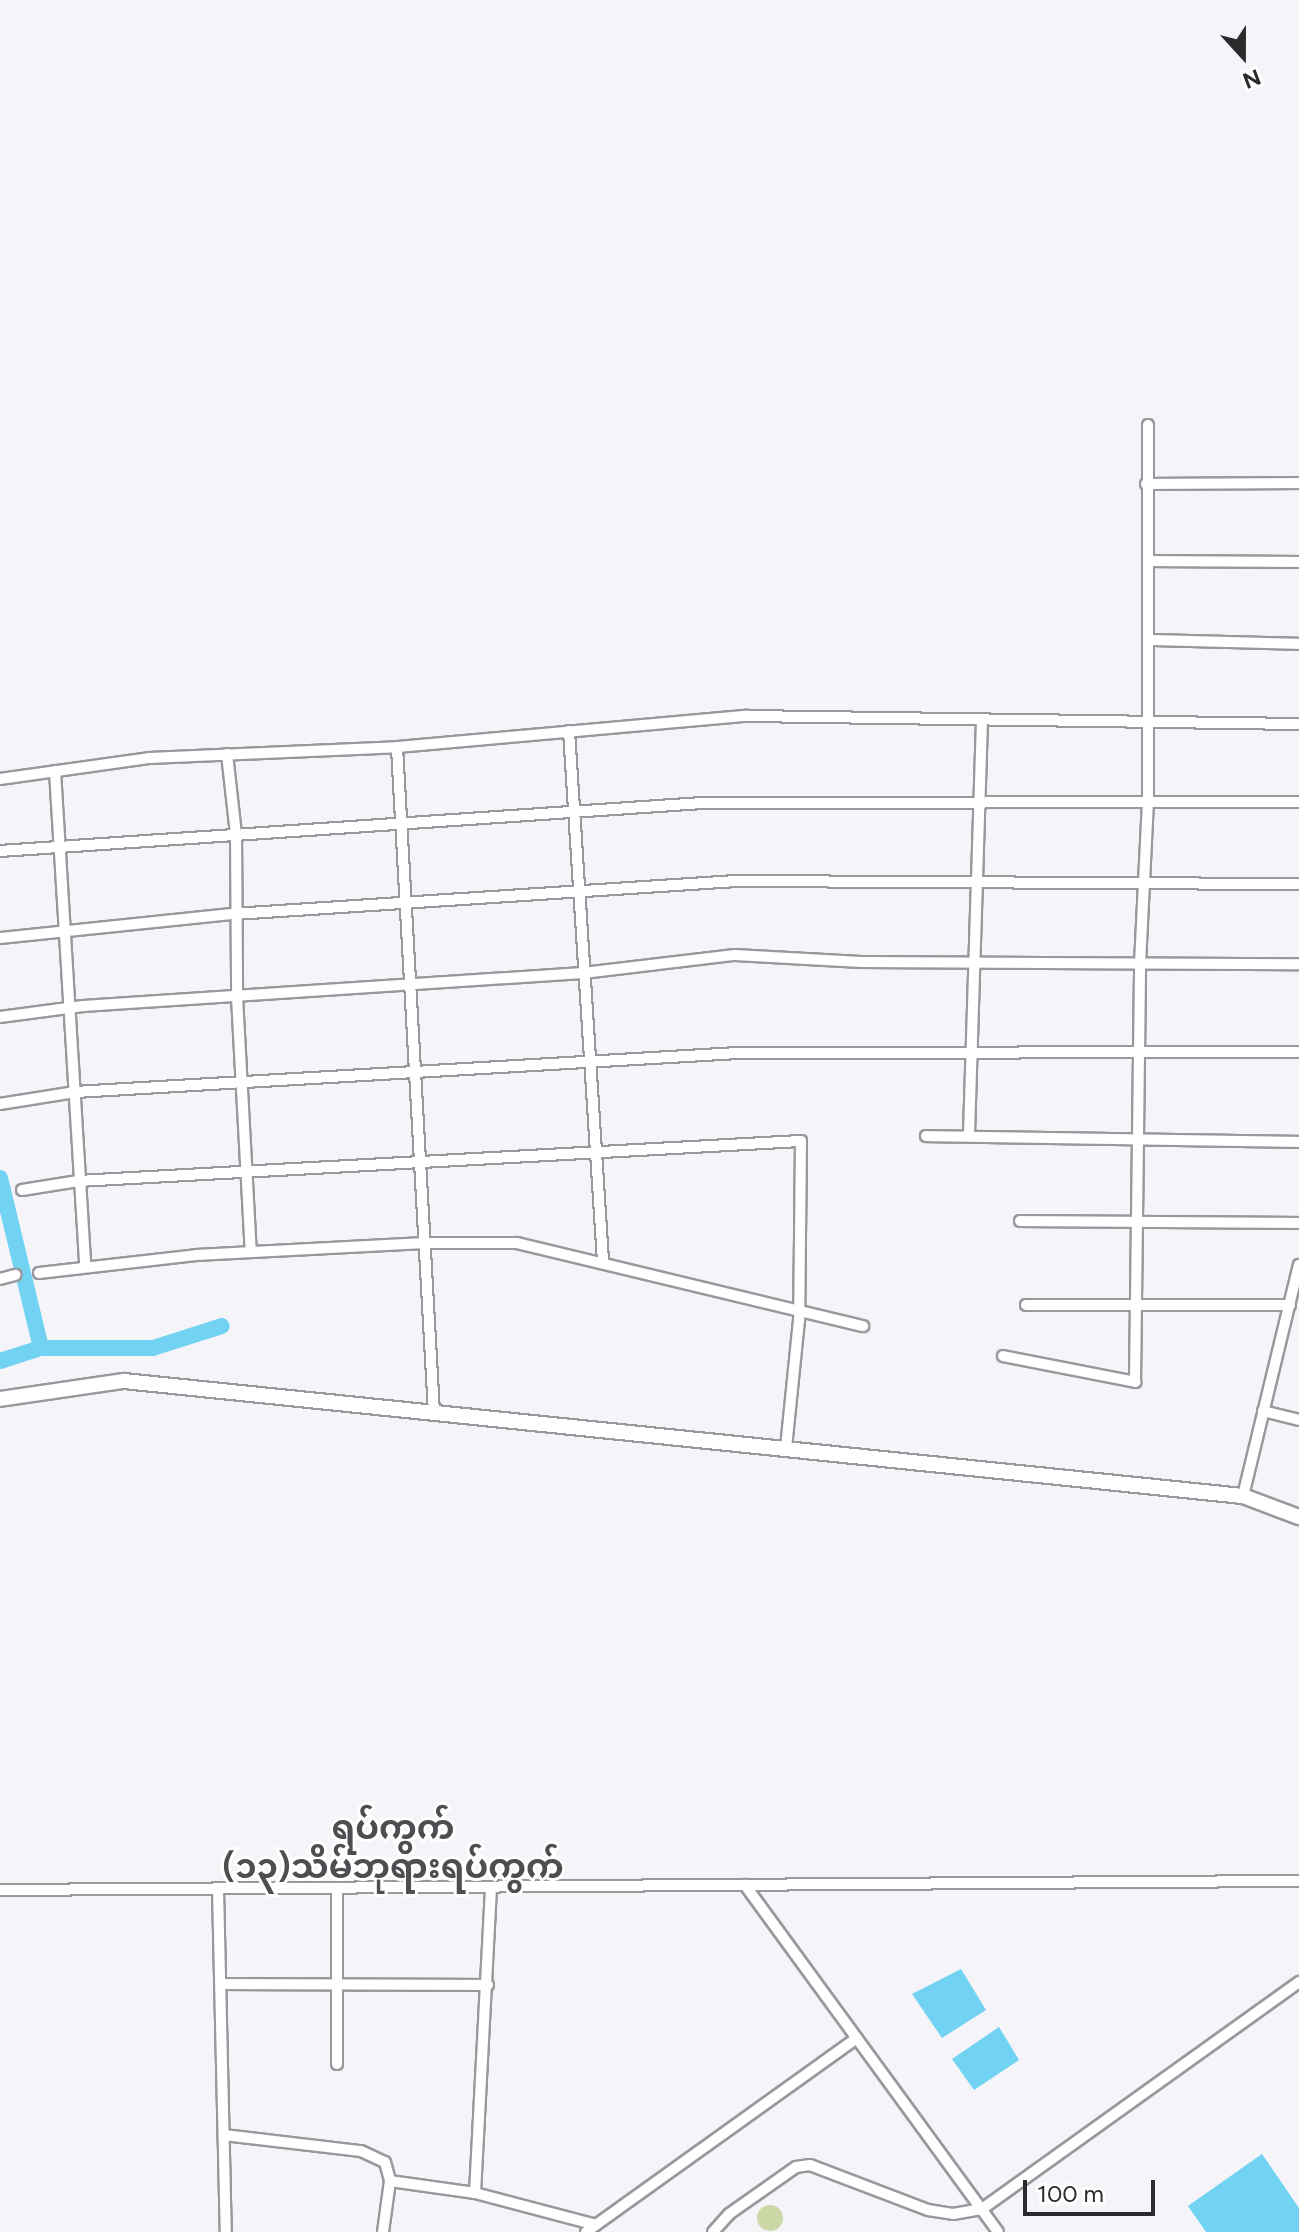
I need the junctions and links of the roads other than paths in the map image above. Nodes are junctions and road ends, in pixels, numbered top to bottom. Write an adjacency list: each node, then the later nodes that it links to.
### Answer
1 (1148, 425): 3 (street)
2 (1299, 483): 3 (street)
3 (1146, 484): 4 (street)
4 (1149, 561): 5 (street); 6 (street)
5 (1299, 562)
6 (1148, 640): 7 (street); 9 (street)
7 (1299, 644)
8 (982, 720): 9 (street); 11 (street); 18 (street)
9 (1149, 722): 10 (street); 16 (street)
10 (1299, 724)
11 (569, 731): 12 (street); 19 (street)
12 (397, 747): 13 (street); 20 (street)
13 (227, 754): 14 (street); 21 (street)
14 (55, 771): 15 (street); 22 (street)
15 (0, 779)
16 (1148, 802): 17 (street); 18 (street); 25 (street)
17 (1299, 802)
18 (976, 803): 19 (street); 24 (street)
19 (576, 812): 20 (street); 27 (street)
20 (401, 823): 21 (street); 28 (street)
21 (236, 834): 22 (street); 29 (street)
22 (63, 845): 23 (street); 30 (street)
23 (0, 851)
24 (974, 882): 25 (street); 27 (street); 32 (street)
25 (1144, 883): 26 (street); 33 (street)
26 (1299, 884)
27 (581, 892): 28 (street); 35 (street)
28 (407, 904): 29 (street); 36 (street)
29 (234, 914): 30 (street); 37 (street)
30 (63, 929): 31 (street); 38 (street)
31 (0, 938)
32 (975, 963): 33 (street); 35 (street); 41 (street)
33 (1140, 964): 34 (street); 40 (street)
34 (1299, 964)
35 (583, 973): 36 (street); 43 (street)
36 (411, 986): 37 (street); 44 (street)
37 (237, 997): 38 (street); 45 (street)
38 (67, 1007): 39 (street); 46 (street)
39 (0, 1017)
40 (1143, 1050): 41 (street); 42 (street); 50 (street)
41 (973, 1051): 43 (street); 48 (street)
42 (1299, 1052)
43 (590, 1062): 44 (street); 52 (street)
44 (416, 1072): 45 (street); 53 (street)
45 (246, 1082): 46 (street); 54 (street)
46 (75, 1092): 47 (street); 55 (street)
47 (0, 1104)
48 (969, 1134): 49 (street); 50 (street)
49 (926, 1136)
50 (1141, 1140): 51 (street); 57 (street)
51 (1299, 1142)
52 (595, 1151): 53 (street); 62 (street); 71 (street)
53 (420, 1161): 54 (street); 60 (street)
54 (248, 1172): 55 (street); 61 (street)
55 (78, 1181): 56 (street); 64 (street)
56 (22, 1190)
57 (1140, 1219): 58 (street); 59 (street); 68 (street)
58 (1020, 1221)
59 (1299, 1223)
60 (425, 1243): 61 (street); 62 (street); 76 (street)
61 (251, 1252): 64 (street)
62 (603, 1261): 71 (street)
63 (1299, 1265): 70 (street)
64 (85, 1267): 65 (street)
65 (39, 1273)
66 (15, 1275): 67 (street)
67 (0, 1279)
68 (1138, 1303): 69 (street); 70 (street); 73 (street)
69 (1026, 1305)
70 (1290, 1305): 75 (street)
71 (799, 1310): 72 (street); 78 (street)
72 (863, 1326)
73 (1003, 1356)
74 (0, 1399): 76 (main road)
75 (1263, 1411): 77 (street); 79 (street)
76 (434, 1414): 78 (main road)
77 (1299, 1420)
78 (786, 1449): 79 (main road)
79 (1243, 1496): 80 (main road)
80 (1299, 1517)
81 (1299, 1881): 82 (street)
82 (745, 1885): 83 (street); 92 (street)
83 (491, 1887): 84 (street); 89 (street)
84 (337, 1888): 85 (street); 88 (street)
85 (218, 1889): 86 (street); 87 (street)
86 (0, 1890)
87 (221, 1984): 88 (street); 94 (street)
88 (337, 1984): 89 (street); 93 (street)
89 (488, 1985): 96 (street)
90 (1295, 1985): 91 (street); 97 (street)
91 (1299, 2000)
92 (857, 2038): 97 (street); 98 (street)
93 (337, 2064)
94 (224, 2135): 95 (street); 99 (street)
95 (390, 2181): 96 (street); 100 (street)
96 (475, 2193): 98 (street)
97 (982, 2209): 102 (street); 103 (street)
98 (596, 2225): 101 (street)
99 (226, 2232)
100 (383, 2232)
101 (586, 2232)
102 (713, 2232)
103 (998, 2232)

